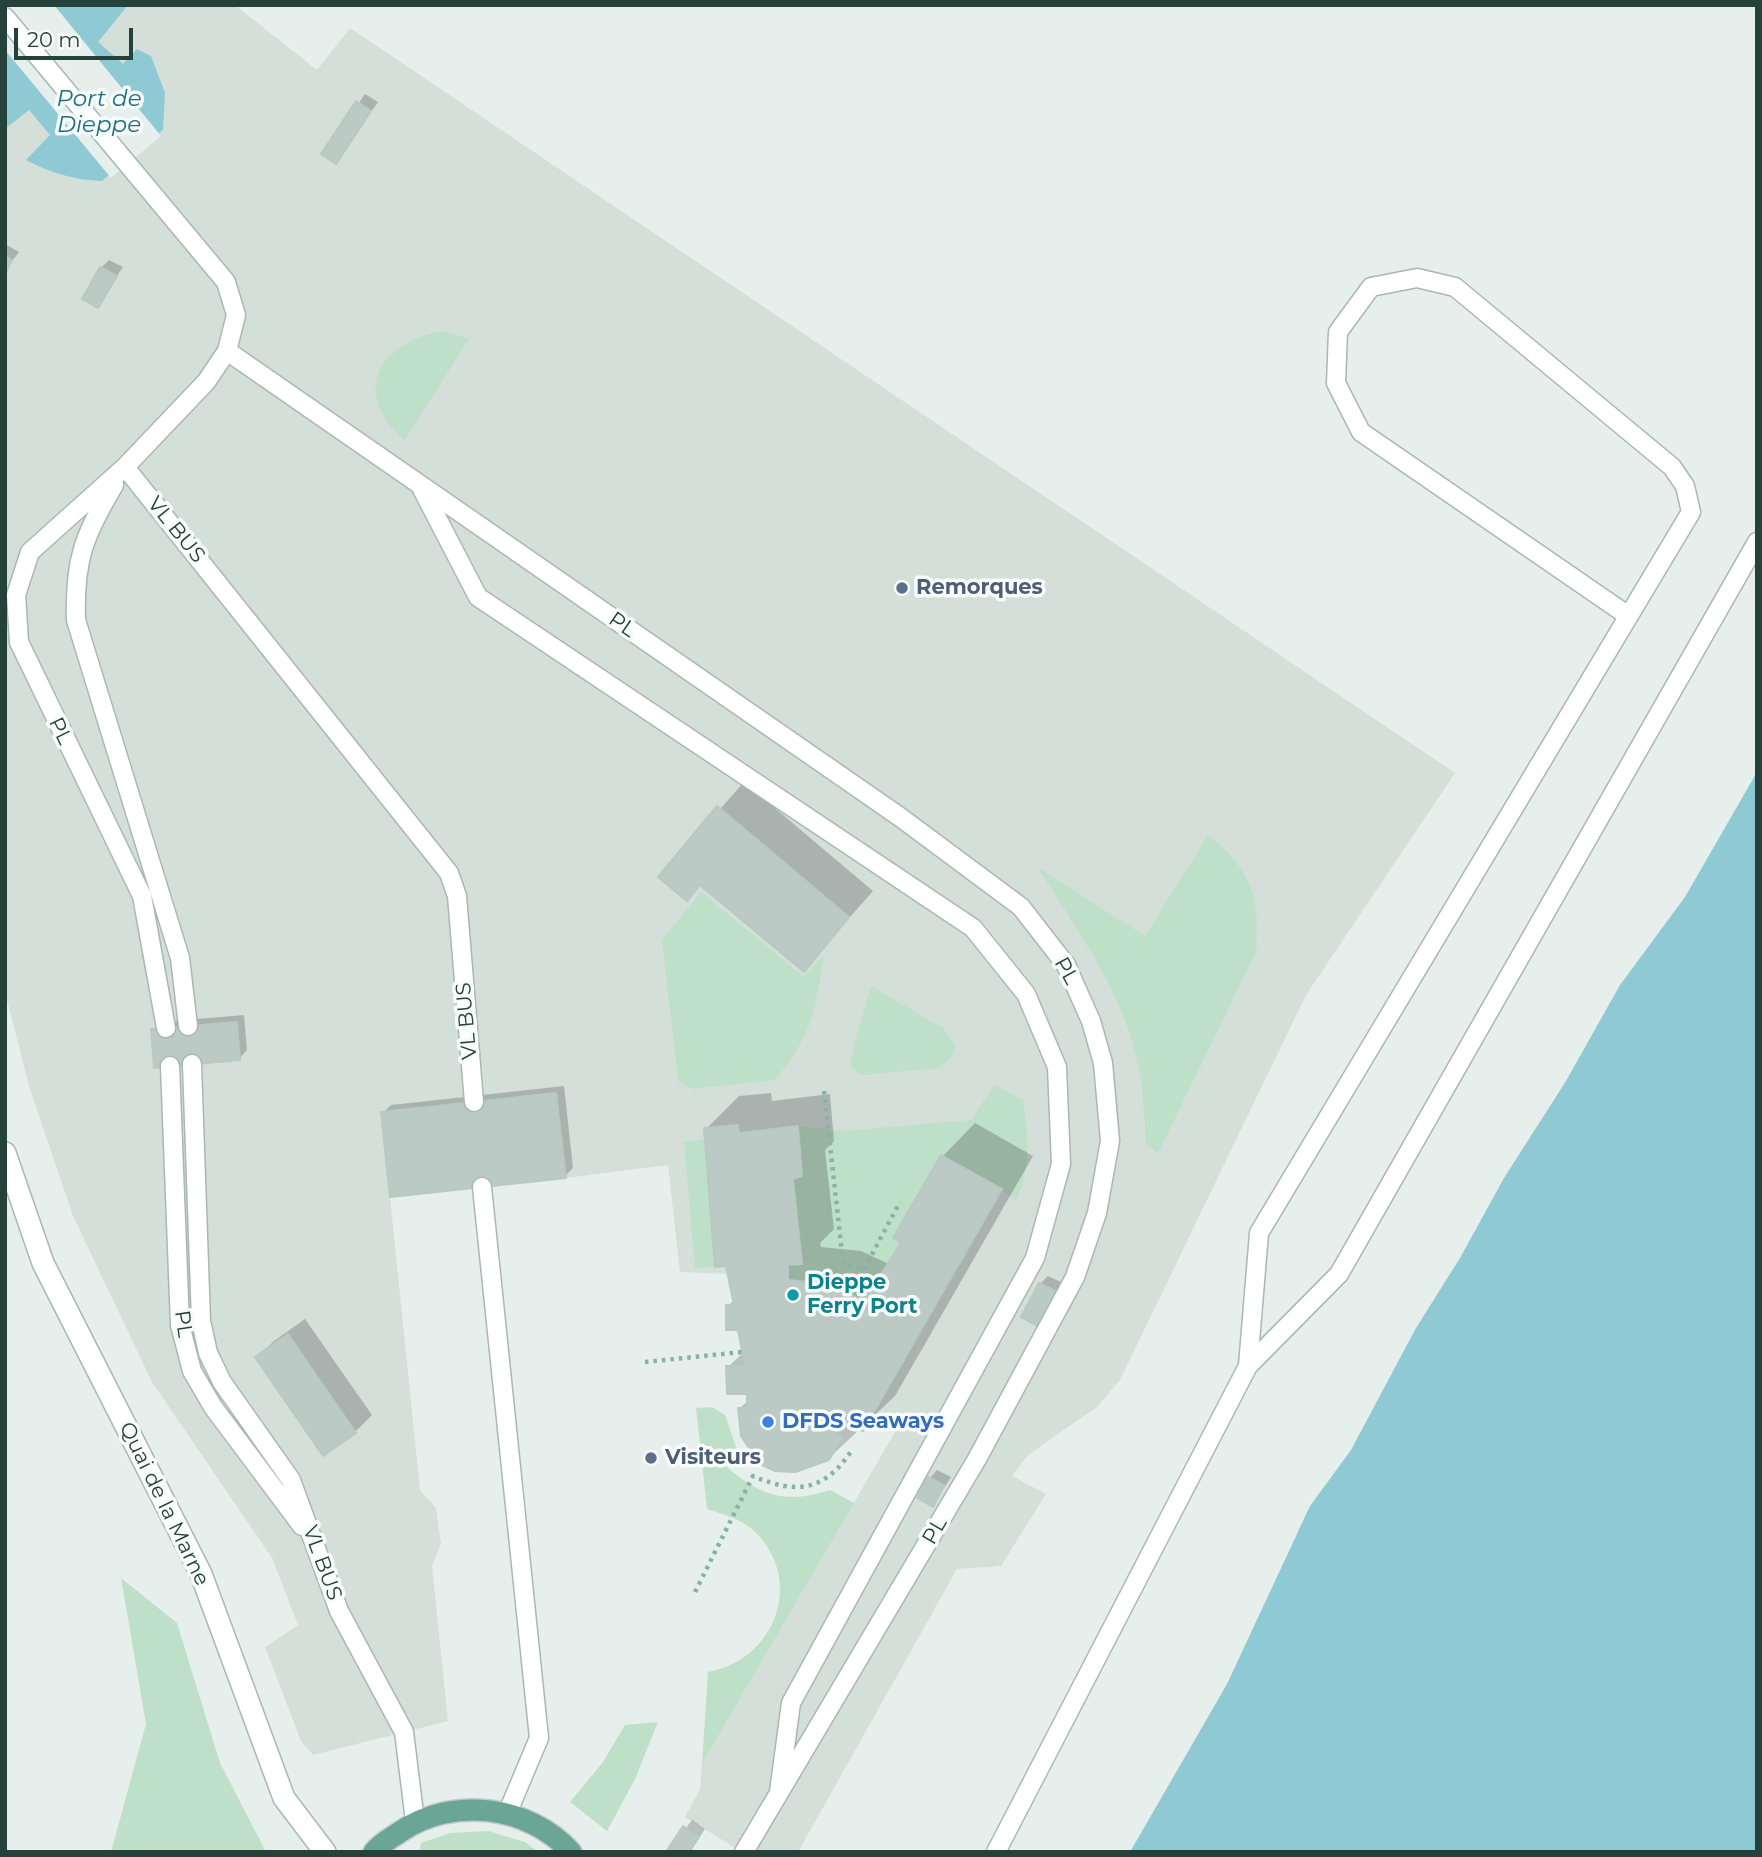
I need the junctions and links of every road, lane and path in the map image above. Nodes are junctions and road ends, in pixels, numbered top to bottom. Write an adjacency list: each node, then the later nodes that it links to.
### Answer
1 (5, 17): 2 (lane)
2 (227, 351): 3 (lane); 4 (lane, PL)
3 (125, 467): 7 (lane); 8 (lane, PL); 12 (lane, VL BUS)
4 (420, 486): 22 (lane); 22 (lane, PL)
5 (1757, 542): 18 (lane)
6 (1627, 615): 6 (lane); 18 (lane)
7 (188, 1026)
8 (166, 1028)
9 (192, 1064): 20 (lane, VL BUS)
10 (170, 1066): 20 (lane, PL)
11 (824, 1091): 15 (path)
12 (474, 1102)
13 (5, 1153): 25 (street, Quai de la Marne)
14 (482, 1187): 23 (lane)
15 (900, 1202)
16 (742, 1352): 17 (path)
17 (645, 1362)
18 (1248, 1366): 29 (lane)
19 (852, 1450): 21 (path)
20 (314, 1542): 24 (lane, VL BUS)
21 (695, 1592)
22 (778, 1799): 28 (lane, PL)
23 (507, 1814): 24 (main road); 27 (main road)
24 (415, 1821): 26 (main road)
25 (325, 1852)
26 (374, 1852)
27 (570, 1852)
28 (744, 1852)
29 (996, 1852)

